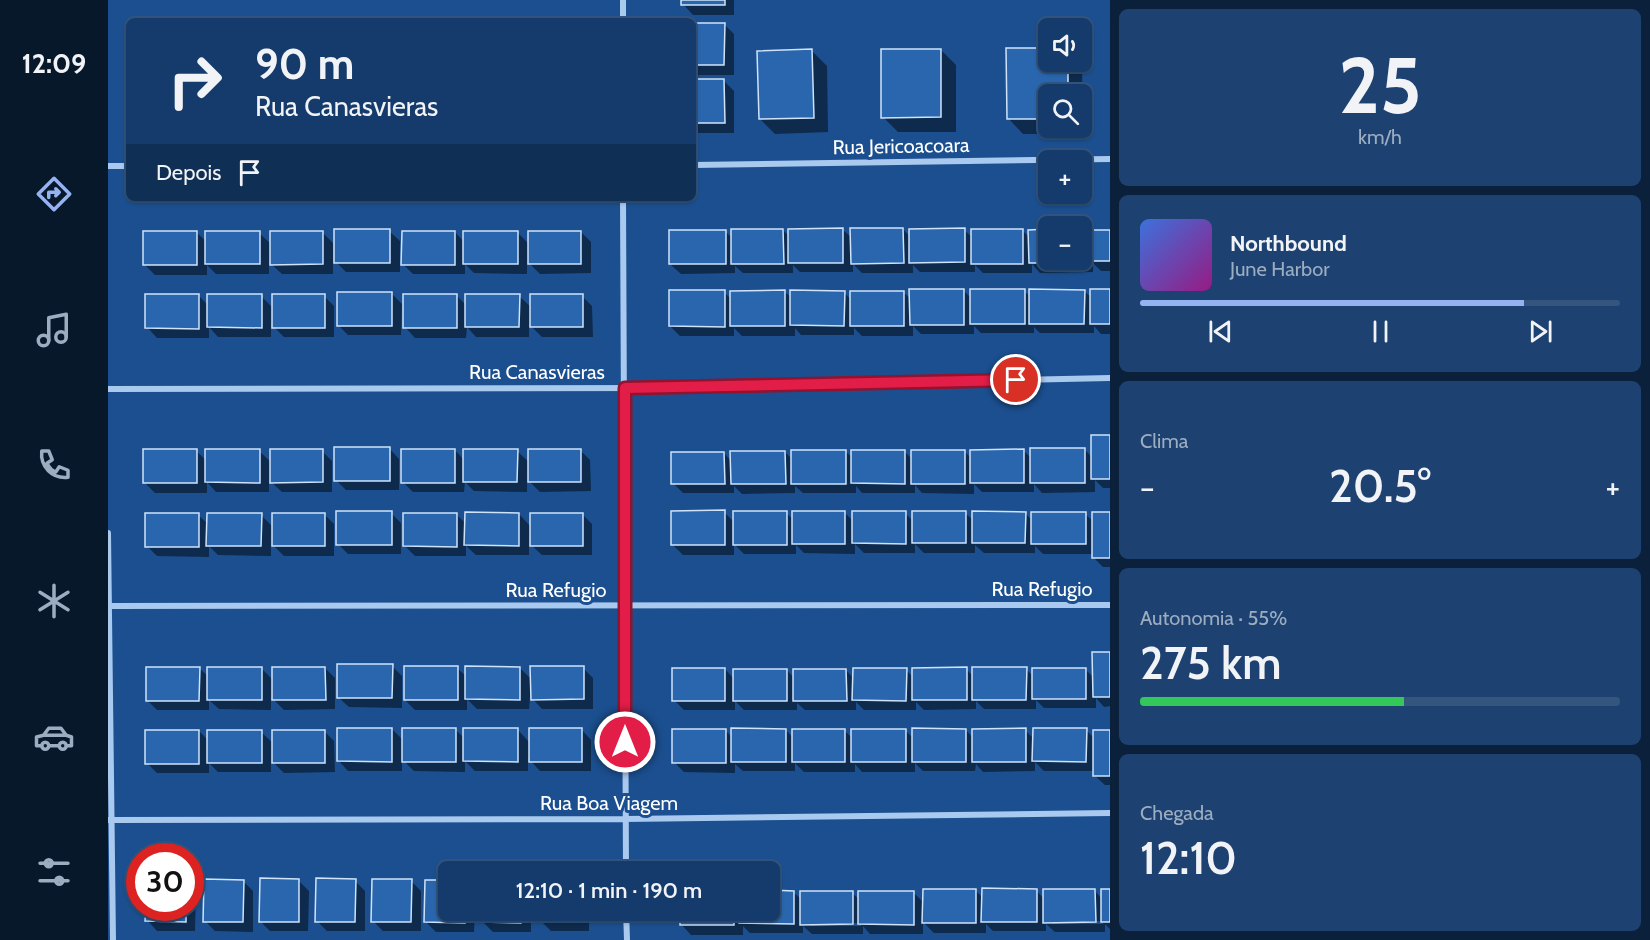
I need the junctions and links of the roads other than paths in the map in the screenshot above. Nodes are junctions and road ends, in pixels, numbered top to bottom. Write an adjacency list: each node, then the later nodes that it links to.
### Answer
1 (622, 0): 2 (street)
2 (623, 18)
3 (1110, 159): 4 (street, Rua Jericoacoara)
4 (696, 165)
5 (108, 166): 6 (street)
6 (126, 166)
7 (623, 201): 9 (street)
8 (1110, 378): 9 (street, Rua Canasvieras)
9 (625, 388): 10 (street, Rua Canasvieras); 14 (street)
10 (108, 389)
11 (108, 533): 13 (street)
12 (1110, 605): 14 (street, Rua Refugio)
13 (109, 606): 14 (street, Rua Refugio); 17 (street)
14 (625, 606): 16 (street)
15 (1110, 813): 16 (street, Rua Boa Viagem)
16 (626, 819): 17 (street, Rua Boa Viagem); 18 (street)
17 (110, 820): 20 (street)
18 (626, 861)
19 (626, 921): 21 (street)
20 (113, 940)
21 (627, 940)

